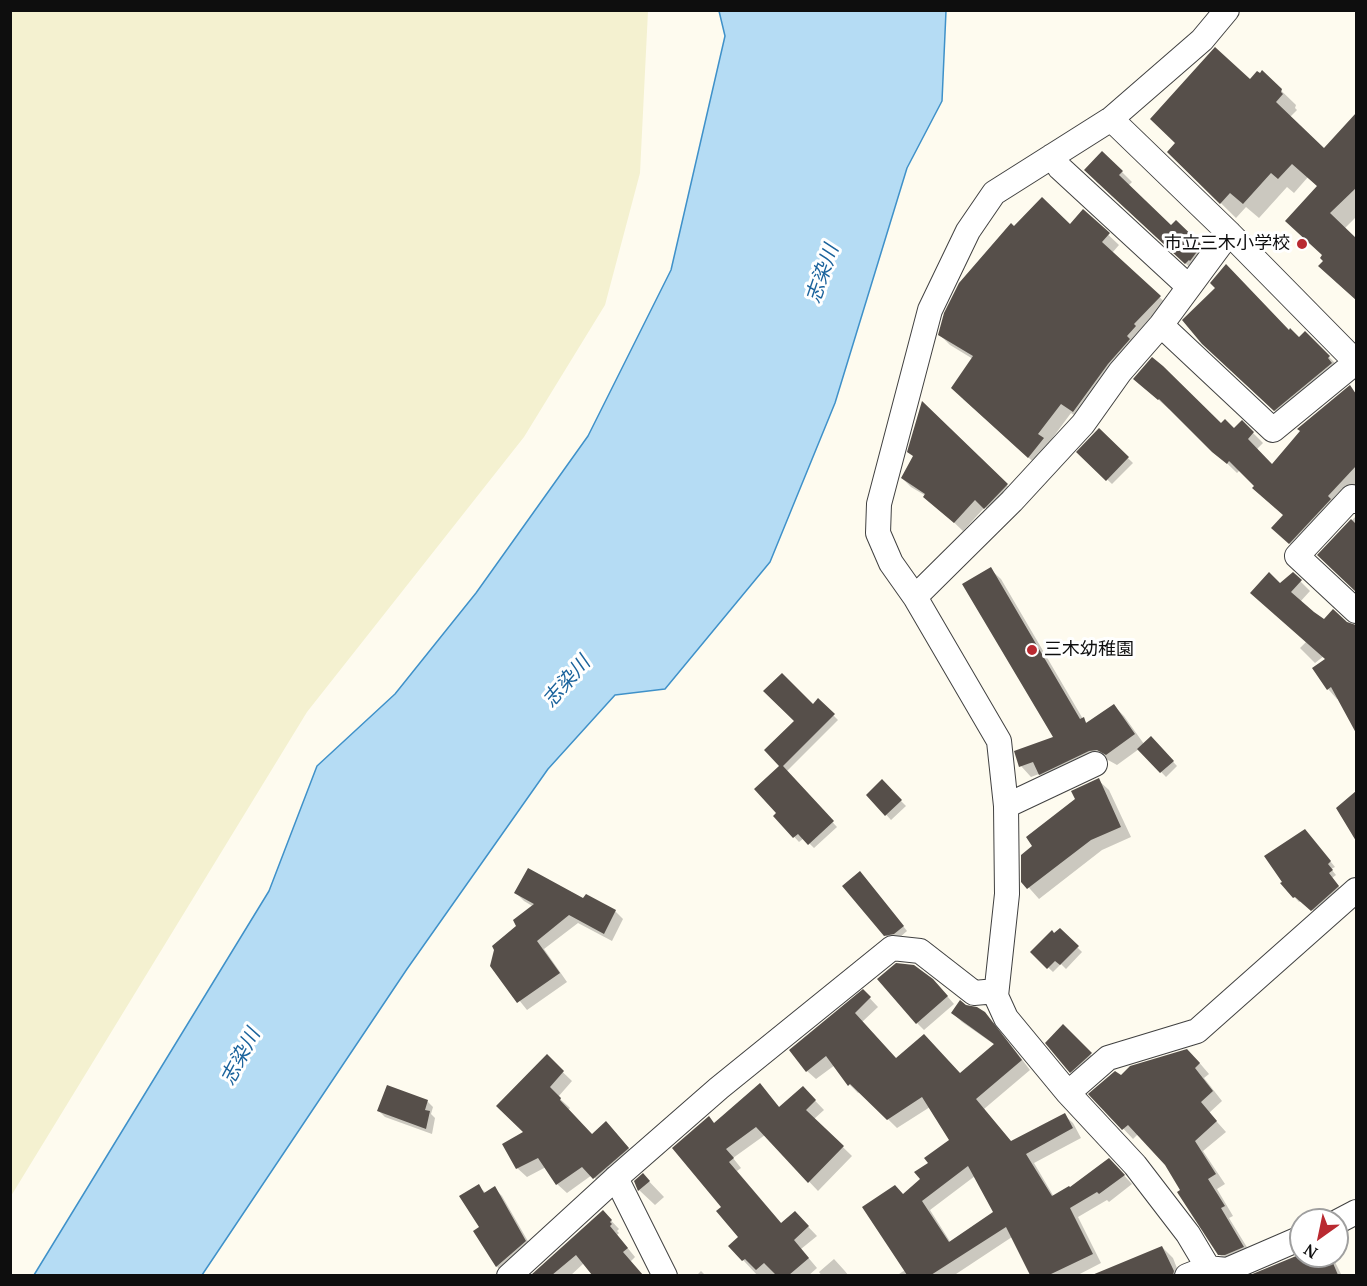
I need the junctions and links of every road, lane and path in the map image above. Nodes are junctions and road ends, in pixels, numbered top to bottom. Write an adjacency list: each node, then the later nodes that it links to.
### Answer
1 (1227, 10): 2 (street)
2 (1111, 119): 3 (street); 4 (street)
3 (1052, 156): 5 (street); 9 (street)
4 (1229, 233): 5 (street); 7 (street)
5 (1189, 287): 6 (street)
6 (1161, 325): 7 (street); 9 (street)
7 (1356, 362)
8 (1356, 501): 10 (street)
9 (915, 597): 12 (street)
10 (1356, 611)
11 (1095, 764): 12 (street)
12 (1006, 806): 14 (street)
13 (1356, 890): 15 (street)
14 (996, 990): 15 (street); 16 (street)
15 (1068, 1093): 18 (street)
16 (615, 1178): 19 (street); 20 (street)
17 (1289, 1243): 18 (street)
18 (1203, 1273)
19 (509, 1275)
20 (665, 1275)

